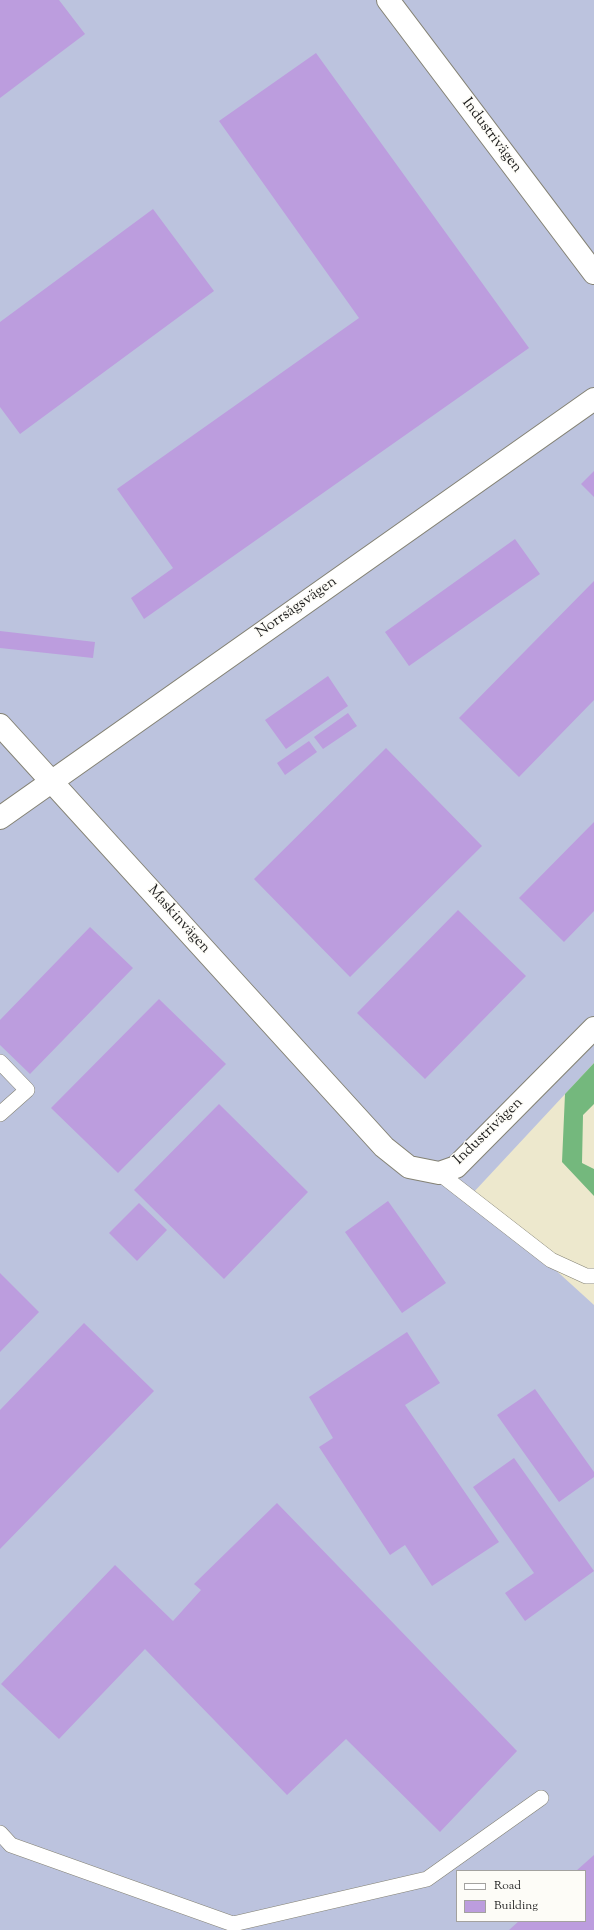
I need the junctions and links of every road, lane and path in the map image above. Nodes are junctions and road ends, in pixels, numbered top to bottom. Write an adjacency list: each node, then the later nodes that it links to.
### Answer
1 (388, 0): 2 (street, Industrivägen)
2 (594, 273)
3 (594, 398): 5 (street, Norrsågsvägen)
4 (0, 725): 5 (street, Maskinvägen)
5 (52, 781): 6 (street, Norrsågsvägen); 10 (street, Maskinvägen)
6 (0, 818)
7 (594, 1028): 11 (street, Industrivägen)
8 (0, 1062): 9 (lane)
9 (0, 1114)
10 (355, 1115): 11 (street, Industrivägen)
11 (439, 1172): 12 (lane)
12 (594, 1276)
13 (542, 1798): 14 (lane)
14 (0, 1833)

